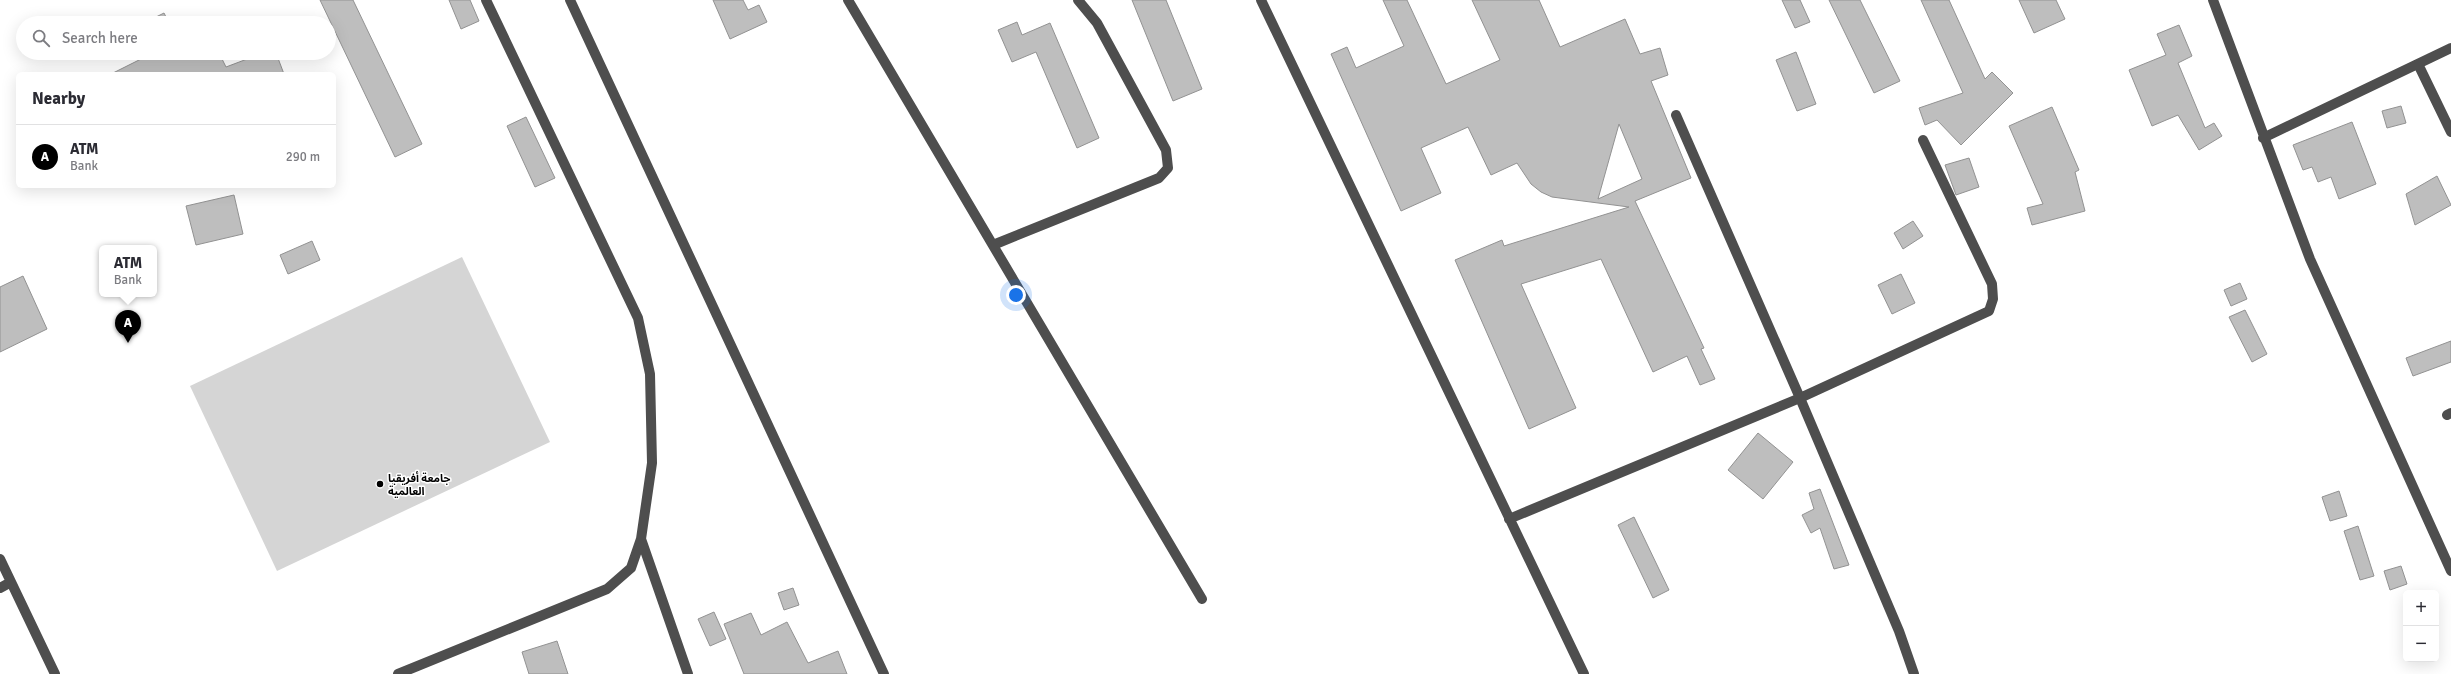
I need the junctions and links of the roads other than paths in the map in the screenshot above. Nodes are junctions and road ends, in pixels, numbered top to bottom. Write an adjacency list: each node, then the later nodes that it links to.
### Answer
1 (486, 0): 16 (street)
2 (570, 0): 25 (street)
3 (848, 0): 13 (street)
4 (1078, 0): 13 (street)
5 (1261, 0): 15 (street)
6 (2213, 0): 11 (street)
7 (2451, 48): 8 (street)
8 (2418, 64): 10 (street); 11 (street)
9 (1676, 115): 14 (street)
10 (2451, 132)
11 (2263, 138): 18 (street)
12 (1922, 140): 14 (street)
13 (993, 245): 21 (street)
14 (1800, 398): 15 (street); 27 (street)
15 (1509, 519): 26 (street)
16 (641, 539): 23 (street); 24 (street)
17 (0, 560): 19 (street)
18 (2451, 571)
19 (11, 582): 20 (street); 22 (street)
20 (0, 588)
21 (1202, 599)
22 (55, 674)
23 (398, 674)
24 (688, 674)
25 (884, 674)
26 (1584, 674)
27 (1914, 674)

